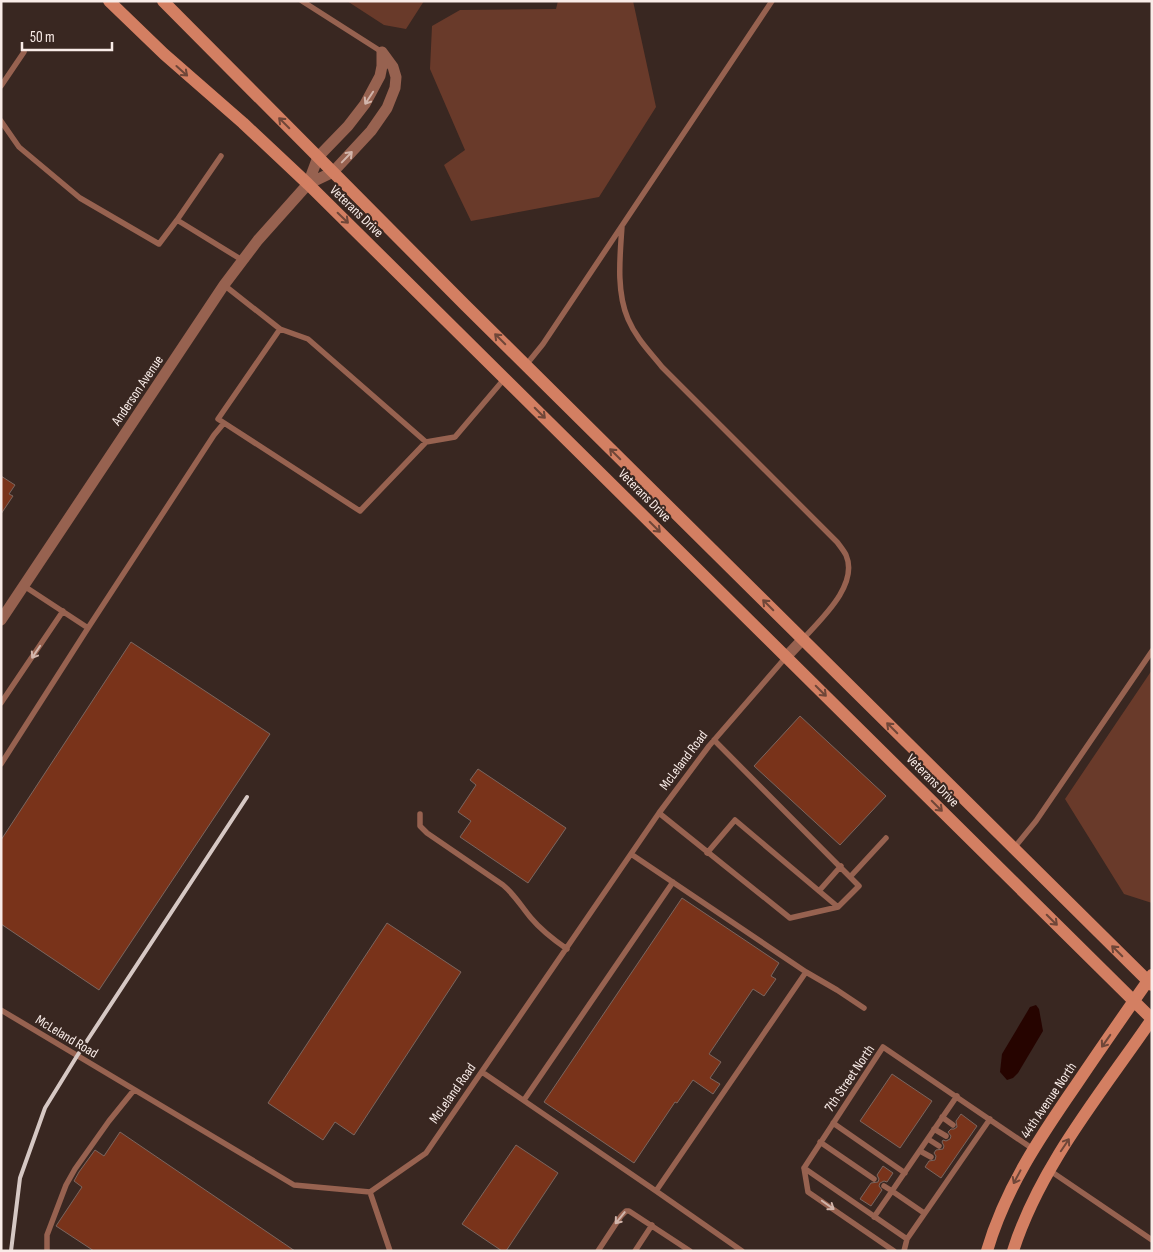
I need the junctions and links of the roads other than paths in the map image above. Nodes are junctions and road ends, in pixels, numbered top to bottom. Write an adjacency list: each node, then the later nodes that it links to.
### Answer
1 (109, 1): 12 (main road, Veterans Drive, one-way to 12)
2 (163, 1): 10 (main road, Veterans Drive, one-way to 2)
3 (302, 1): 6 (lane)
4 (772, 1): 14 (lane)
5 (24, 52): 7 (lane)
6 (382, 52): 10 (street, Anderson Avenue, one-way to 10); 11 (street, Anderson Avenue, one-way to 6)
7 (1, 86)
8 (1, 121): 13 (lane)
9 (221, 156): 13 (lane)
10 (318, 157): 11 (main road, Veterans Drive); 12 (street, Anderson Avenue)
11 (333, 172): 12 (street, Anderson Avenue); 18 (main road, Veterans Drive, one-way to 11)
12 (308, 184): 15 (street, Anderson Avenue); 19 (main road, Veterans Drive, one-way to 19)
13 (178, 220): 15 (lane)
14 (622, 226): 18 (lane); 26 (lane)
15 (242, 260): 16 (street, Anderson Avenue)
16 (224, 286): 17 (lane); 22 (street, Anderson Avenue)
17 (280, 328): 20 (lane); 21 (lane)
18 (526, 365): 26 (main road, Veterans Drive, one-way to 18)
19 (506, 378): 21 (lane); 28 (main road, Veterans Drive, one-way to 28)
20 (224, 423): 21 (lane); 25 (lane)
21 (426, 442)
22 (24, 586): 23 (lane); 24 (street, Anderson Avenue)
23 (63, 611): 25 (lane); 29 (lane, one-way to 29)
24 (1, 620)
25 (88, 628): 31 (lane)
26 (802, 640): 28 (street); 35 (main road, Veterans Drive, one-way to 26)
27 (1152, 651): 35 (lane)
28 (786, 657): 30 (lane, McLeland Road); 46 (main road, Veterans Drive, one-way to 46)
29 (1, 703)
30 (714, 740): 32 (lane, McLeland Road); 38 (lane)
31 (1, 764)
32 (658, 813): 36 (lane); 37 (lane, McLeland Road)
33 (420, 814): 43 (lane)
34 (886, 838): 39 (lane)
35 (1014, 848): 45 (main road, Veterans Drive, one-way to 35)
36 (707, 853): 41 (lane); 42 (lane)
37 (631, 854): 40 (lane); 43 (lane, McLeland Road)
38 (840, 866): 39 (lane); 41 (lane)
39 (850, 877): 42 (lane)
40 (673, 882): 44 (lane); 53 (lane)
41 (820, 891): 42 (lane)
42 (838, 907)
43 (566, 950): 50 (lane, McLeland Road)
44 (806, 972): 47 (lane); 77 (lane)
45 (1150, 980): 46 (main road, 44th Avenue North)
46 (1134, 1001): 49 (main road, Veterans Drive); 66 (main road, 44th Avenue North, one-way to 66)
47 (864, 1008)
48 (1, 1010): 51 (lane, McLeland Road)
49 (1152, 1019): 73 (main road, one-way to 49)
50 (482, 1072): 53 (lane); 79 (lane, McLeland Road)
51 (134, 1090): 79 (lane, McLeland Road); 85 (lane)
52 (957, 1096): 54 (lane); 55 (lane, 7th Street North); 56 (lane, 7th Street North)
53 (524, 1100): 77 (lane)
54 (942, 1117): 57 (lane); 58 (lane)
55 (990, 1119): 62 (lane); 66 (lane, 7th Street North)
56 (833, 1123): 63 (lane, 7th Street North); 74 (lane)
57 (953, 1125)
58 (934, 1129): 59 (lane); 61 (lane)
59 (946, 1136)
60 (970, 1137): 62 (lane)
61 (928, 1139): 64 (lane); 67 (lane)
62 (975, 1141): 68 (lane)
63 (820, 1142): 72 (lane, 7th Street North); 75 (lane)
64 (939, 1146)
65 (962, 1148): 68 (lane)
66 (1033, 1148): 93 (main road, 44th Avenue North, one-way to 93)
67 (920, 1151): 69 (lane); 74 (lane)
68 (968, 1152): 71 (lane)
69 (931, 1158)
70 (955, 1158): 71 (lane)
71 (961, 1162): 80 (lane)
72 (804, 1168): 81 (lane); 91 (lane, one-way to 91)
73 (1049, 1170): 84 (lane); 94 (main road)
74 (905, 1172): 78 (lane)
75 (874, 1179)
76 (884, 1186): 78 (lane)
77 (656, 1191): 90 (lane)
78 (892, 1191): 80 (lane); 81 (lane)
79 (370, 1192): 86 (lane)
80 (924, 1213): 83 (lane)
81 (874, 1217): 83 (lane)
82 (652, 1225): 87 (lane, one-way to 87); 88 (lane); 89 (lane)
83 (907, 1239): 92 (lane)
84 (1152, 1240)
85 (47, 1251)
86 (390, 1251)
87 (598, 1251)
88 (635, 1251)
89 (690, 1251)
90 (742, 1251)
91 (894, 1251)
92 (904, 1251)
93 (986, 1251)
94 (1013, 1251)

